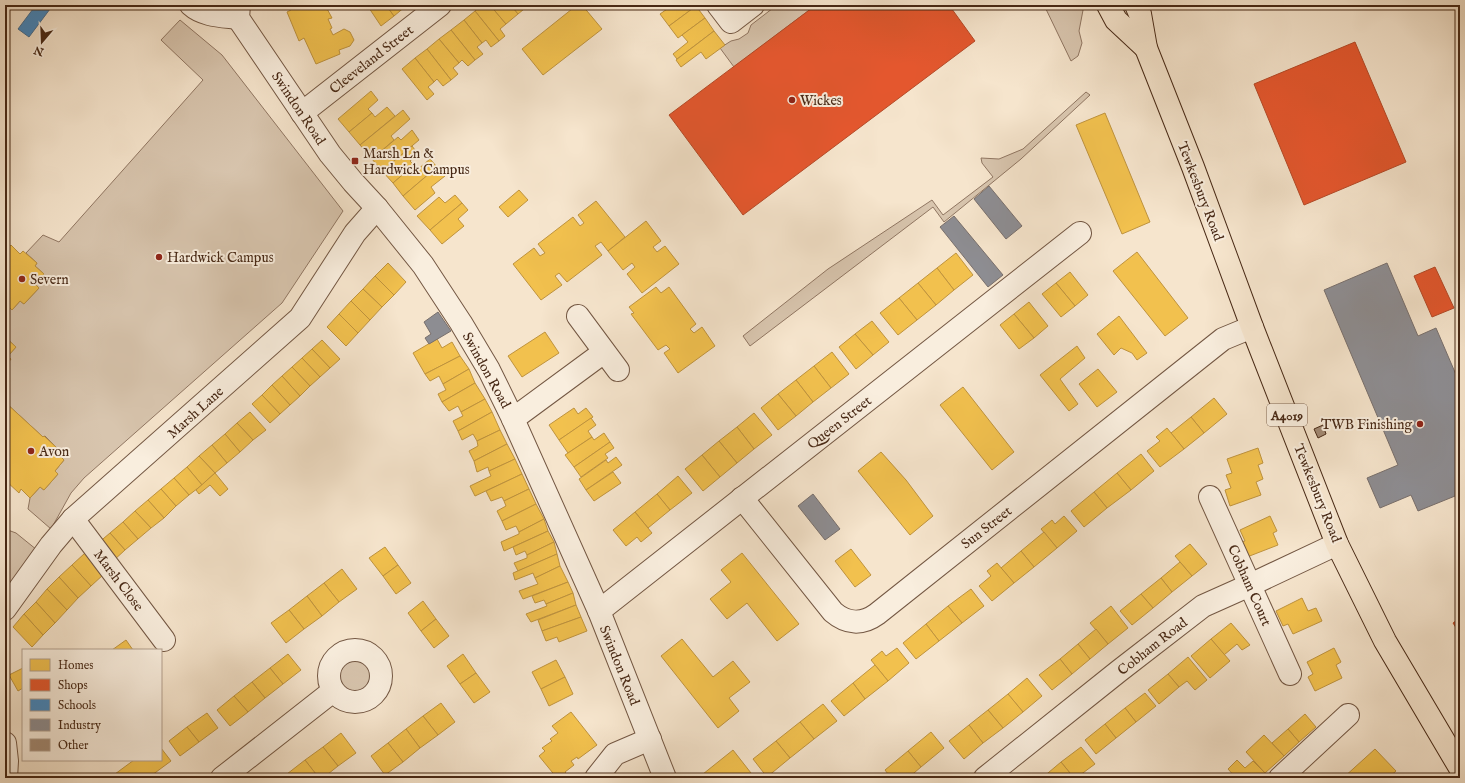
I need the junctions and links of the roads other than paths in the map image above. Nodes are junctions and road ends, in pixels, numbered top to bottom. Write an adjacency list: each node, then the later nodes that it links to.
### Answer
1 (190, 5): 7 (street)
2 (440, 5): 9 (street, Cleeveland Street)
3 (718, 5): 4 (street)
4 (753, 5)
5 (1108, 5): 8 (highway, Tewkesbury Road / A4019)
6 (1136, 5): 8 (highway, Tewkesbury Road / A4019)
7 (238, 11): 9 (street, Swindon Road)
8 (1146, 48): 13 (highway, Tewkesbury Road / A4019)
9 (302, 113): 10 (street, Swindon Road)
10 (377, 208): 16 (street, Swindon Road); 19 (street, Marsh Lane)
11 (1080, 234): 18 (street, Queen Street)
12 (578, 316): 14 (street)
13 (1252, 327): 18 (street, Sun Street); 20 (highway, Tewkesbury Road / A4019)
14 (604, 352): 15 (street); 16 (street)
15 (618, 370)
16 (514, 419): 23 (street, Swindon Road)
17 (1210, 497): 21 (street, Cobham Court)
18 (742, 498): 23 (street, Queen Street)
19 (73, 519): 22 (street, Marsh Lane); 24 (street, Marsh Close)
20 (1337, 544): 21 (street, Cobham Road); 30 (highway, Tewkesbury Road / A4019)
21 (1250, 585): 25 (street, Cobham Court); 35 (street, Cobham Road)
22 (5, 609)
23 (599, 611): 28 (street, Swindon Road)
24 (164, 640)
25 (1290, 674)
26 (333, 691): 32 (street)
27 (1348, 715): 36 (street)
28 (650, 739): 33 (street); 34 (street, Swindon Road)
29 (5, 742): 31 (street)
30 (1460, 768)
31 (6, 778)
32 (222, 778)
33 (596, 778)
34 (665, 778)
35 (985, 778)
36 (1280, 778)

